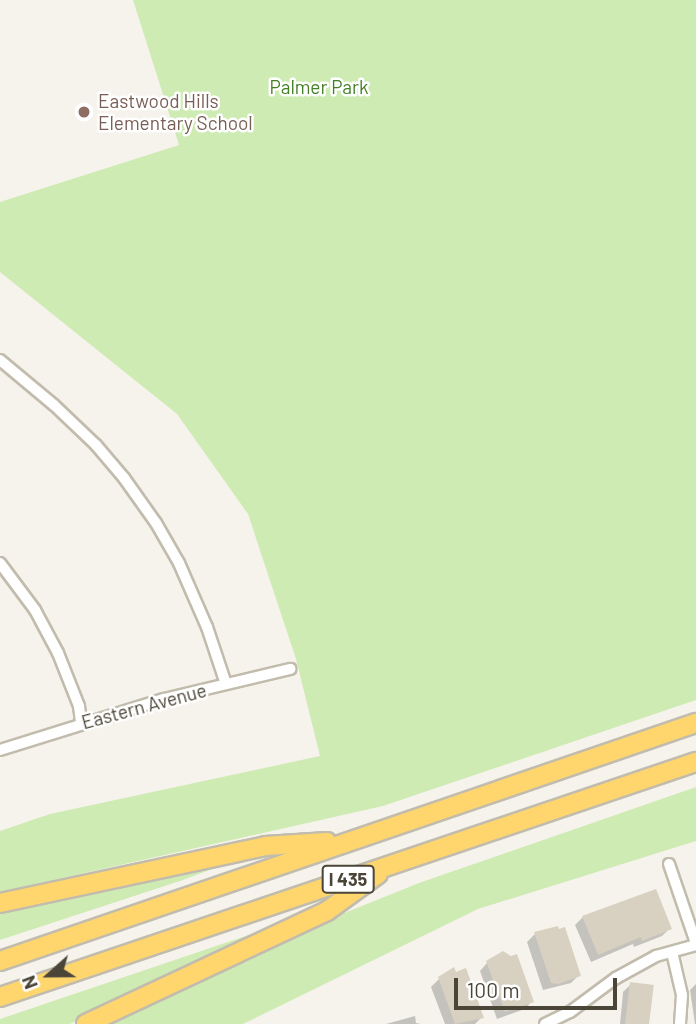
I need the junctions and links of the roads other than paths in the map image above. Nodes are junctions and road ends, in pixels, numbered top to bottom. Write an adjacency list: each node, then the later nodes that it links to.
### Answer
1 (0, 360): 4 (street)
2 (0, 563): 5 (street)
3 (290, 669): 4 (street, Eastern Avenue)
4 (226, 684): 5 (street, Eastern Avenue)
5 (81, 723): 7 (street, Eastern Avenue)
6 (696, 723): 9 (highway, I 435)
7 (0, 750)
8 (696, 762): 11 (highway, I 435)
9 (351, 841): 12 (highway); 15 (highway, I 435)
10 (669, 864): 13 (street)
11 (391, 865): 16 (highway, I 435); 17 (highway)
12 (0, 903)
13 (696, 944): 14 (street)
14 (672, 952): 18 (street); 19 (street)
15 (0, 961)
16 (0, 997)
17 (86, 1024)
18 (545, 1024)
19 (680, 1024)

